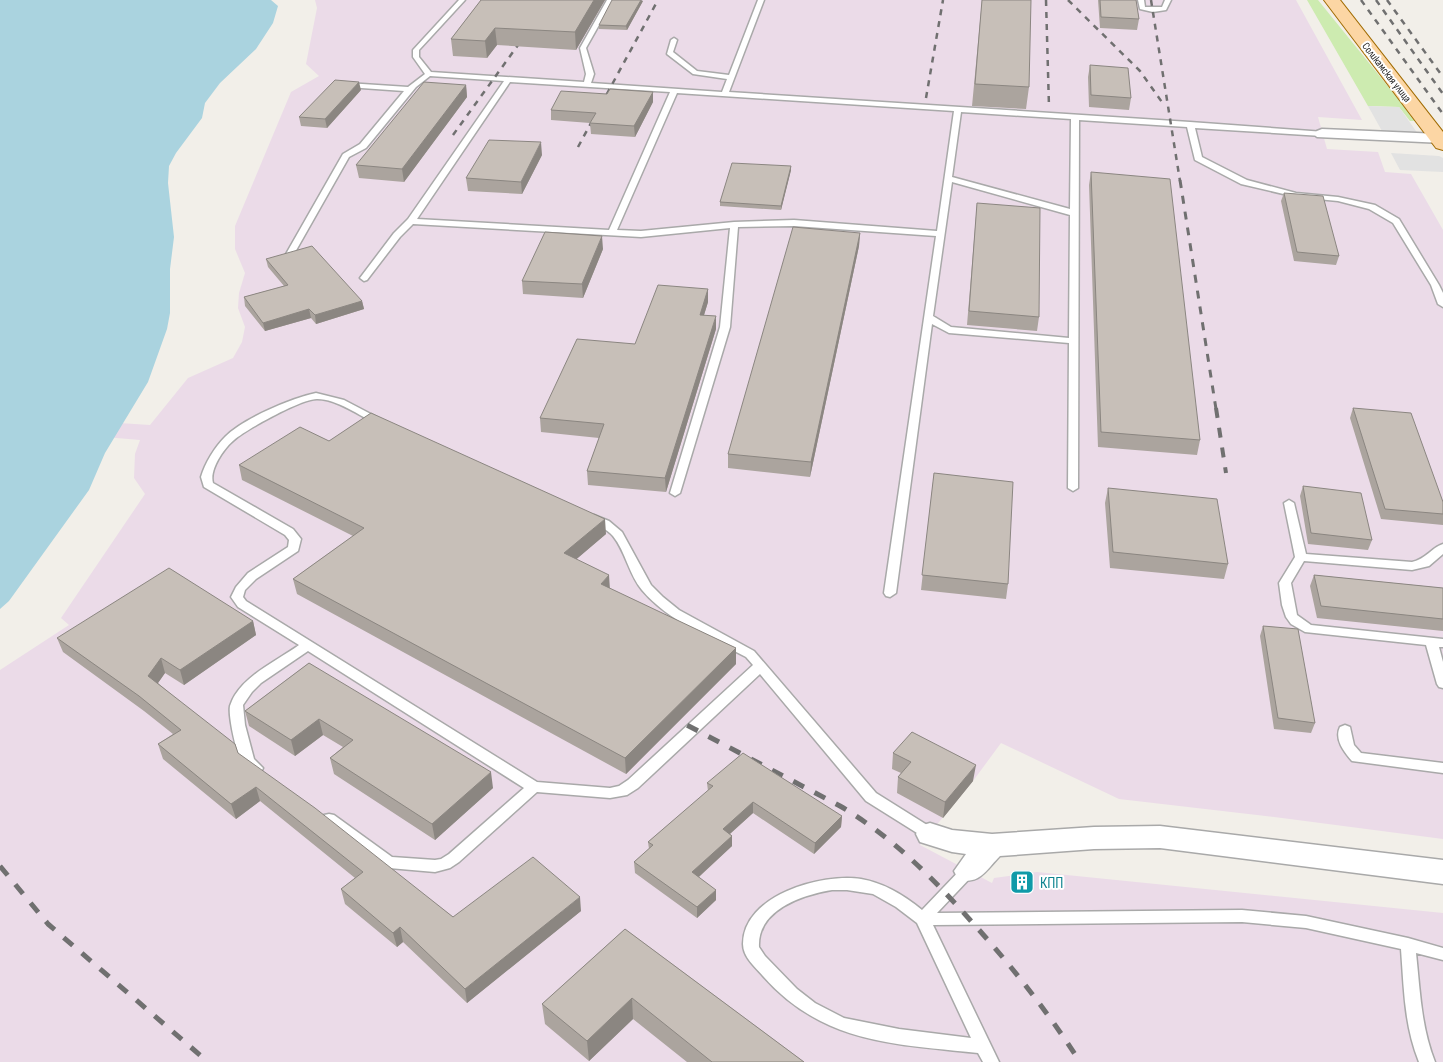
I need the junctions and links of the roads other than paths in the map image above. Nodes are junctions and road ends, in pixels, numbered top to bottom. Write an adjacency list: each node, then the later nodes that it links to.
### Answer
1 (462, 0): 8 (lane)
2 (610, 0): 12 (lane)
3 (761, 0): 9 (lane)
4 (1141, 0): 5 (lane)
5 (1168, 0)
6 (1332, 0): 20 (main road, Соликамская улица)
7 (674, 40): 9 (lane)
8 (429, 74): 10 (lane); 13 (lane)
9 (731, 76): 15 (lane)
10 (508, 80): 12 (lane); 23 (lane)
11 (347, 84): 13 (lane)
12 (588, 84): 14 (lane)
13 (409, 89): 27 (lane)
14 (675, 90): 15 (lane); 25 (lane)
15 (724, 93): 16 (lane)
16 (958, 109): 17 (lane); 21 (lane)
17 (1075, 117): 18 (lane); 22 (lane)
18 (1190, 124): 19 (lane); 29 (lane)
19 (1322, 134): 20 (street)
20 (1441, 142)
21 (948, 178): 22 (lane); 26 (lane)
22 (1074, 213): 31 (lane)
23 (411, 221): 25 (lane); 28 (lane)
24 (734, 225): 25 (lane); 26 (lane); 34 (lane)
25 (612, 232)
26 (940, 234): 30 (lane)
27 (290, 254)
28 (364, 278)
29 (1443, 304)
30 (928, 317): 31 (lane); 39 (lane)
31 (1074, 341): 33 (lane)
32 (392, 427): 41 (lane)
33 (1073, 488)
34 (675, 493)
35 (1288, 503): 38 (lane)
36 (582, 512): 42 (lane)
37 (1443, 548): 38 (lane)
38 (1301, 557): 40 (lane)
39 (890, 593)
40 (1437, 643): 43 (lane)
41 (308, 645): 46 (lane); 47 (lane)
42 (760, 665): 47 (lane); 49 (lane)
43 (1443, 684)
44 (1345, 730): 45 (lane)
45 (1443, 768)
46 (263, 773)
47 (534, 787): 48 (lane)
48 (318, 812)
49 (930, 834): 50 (street)
50 (992, 846): 51 (street); 52 (street)
51 (968, 871): 53 (lane)
52 (1443, 872)
53 (922, 919): 54 (lane); 56 (lane); 56 (lane)
54 (1408, 944): 55 (lane); 58 (lane)
55 (1443, 954)
56 (983, 1046): 57 (lane)
57 (991, 1062)
58 (1427, 1062)

